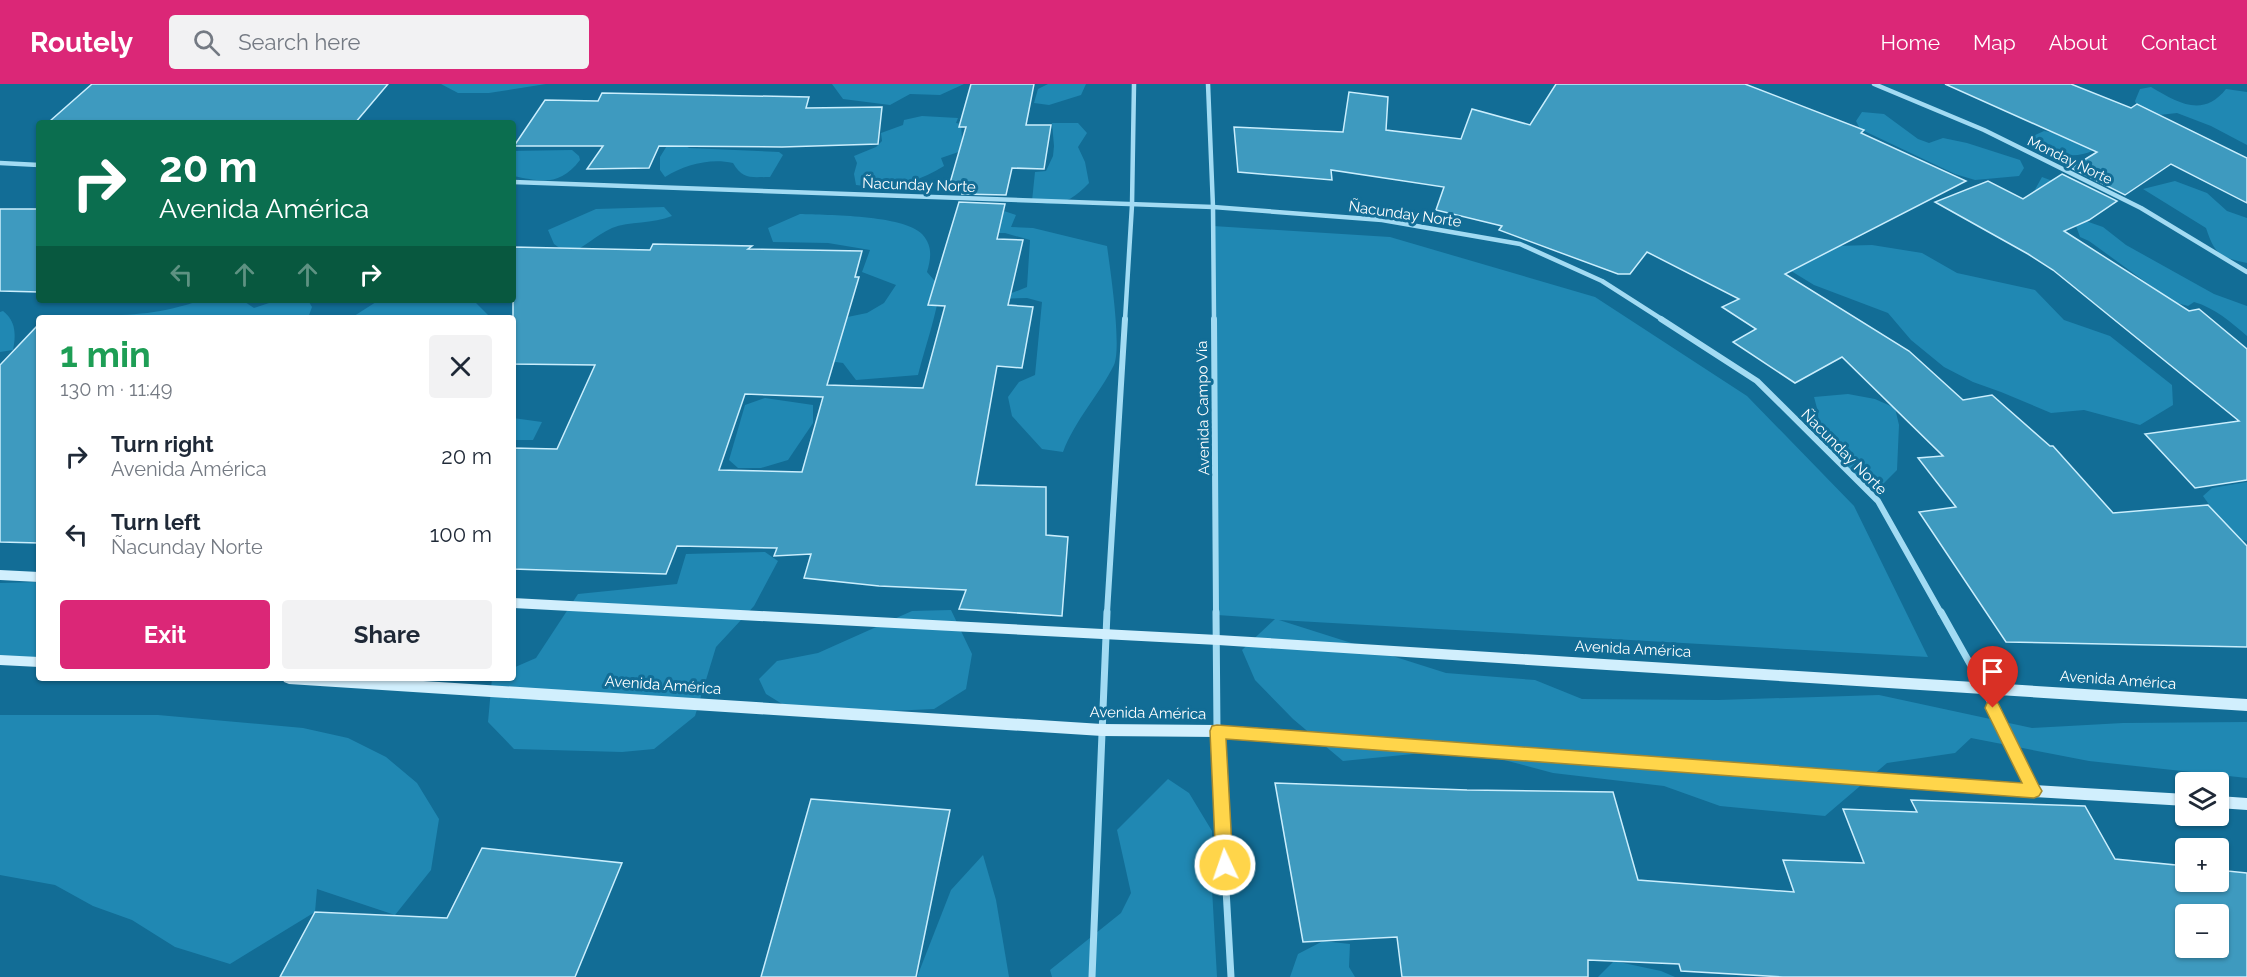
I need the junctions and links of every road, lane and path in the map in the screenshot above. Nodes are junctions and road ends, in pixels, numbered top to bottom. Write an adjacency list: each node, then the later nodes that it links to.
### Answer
1 (1134, 84): 7 (street)
2 (1208, 84): 8 (street, Avenida Campo Vía)
3 (1874, 84): 9 (street, Monday Norte)
4 (0, 163): 5 (street)
5 (36, 165)
6 (516, 182): 7 (street, Ñacunday Norte)
7 (1132, 205): 8 (street, Ñacunday Norte); 13 (street)
8 (1213, 207): 14 (street, Avenida Campo Vía); 18 (street, Ñacunday Norte)
9 (2247, 272)
10 (0, 575): 11 (main road)
11 (36, 577)
12 (516, 603): 13 (main road, Avenida América)
13 (1106, 636): 14 (main road, Avenida América); 20 (street)
14 (1218, 640): 18 (main road, Avenida América); 21 (street, Avenida Campo Vía)
15 (0, 660): 16 (main road)
16 (36, 662)
17 (335, 681): 20 (main road, Avenida América)
18 (1983, 687): 19 (main road, Avenida América); 22 (street, Ñacunday Norte)
19 (2247, 705)
20 (1102, 730): 21 (main road, Avenida América); 26 (street)
21 (1217, 731): 22 (main road, Avenida América); 27 (street, Avenida Campo Vía)
22 (2034, 791): 23 (main road, Avenida América)
23 (2175, 799)
24 (2229, 803): 25 (main road)
25 (2247, 804)
26 (1092, 977)
27 (1231, 977)

